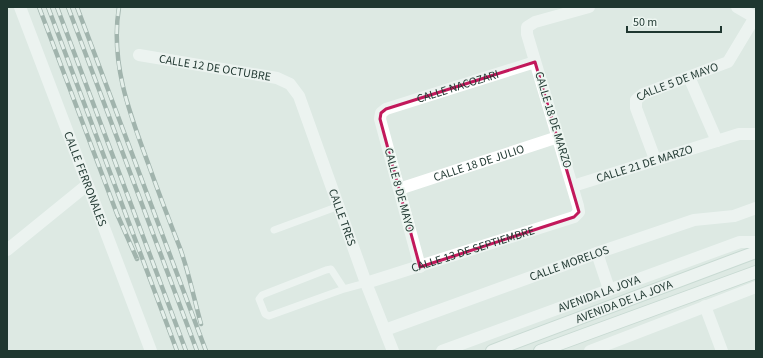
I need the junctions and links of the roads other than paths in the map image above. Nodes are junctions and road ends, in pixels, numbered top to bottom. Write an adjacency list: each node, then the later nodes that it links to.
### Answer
1 (20, 7): 14 (street, CALLE FERRONALES)
2 (589, 7): 6 (street, CALLE 18 DE MARZO)
3 (737, 7): 4 (street)
4 (755, 17): 7 (street, CALLE 5 DE MAYO)
5 (139, 55): 8 (street, CALLE 12 DE OCTUBRE)
6 (535, 62): 9 (street, CALLE NACOZARI); 11 (street, CALLE 18 DE MARZO)
7 (689, 77): 12 (street); 13 (street, CALLE 5 DE MAYO)
8 (290, 84): 17 (street, CALLE TRES)
9 (381, 113): 16 (street, CALLE 8 DE MAYO)
10 (756, 134): 12 (street, CALLE 21 DE MARZO)
11 (558, 137): 15 (street, CALLE 18 DE MARZO); 16 (street, CALLE 18 DE JULIO)
12 (716, 140): 13 (street, CALLE 21 DE MARZO)
13 (655, 159): 15 (street, CALLE 21 DE MARZO)
14 (87, 185): 22 (street); 33 (street, CALLE FERRONALES)
15 (573, 186): 19 (street, CALLE 18 DE MARZO)
16 (399, 189): 25 (street, CALLE 8 DE MAYO)
17 (339, 206): 20 (lane); 27 (street, CALLE TRES)
18 (756, 208): 24 (street, CALLE MORELOS)
19 (578, 212): 25 (street, CALLE 13 DE SEPTIEMBRE)
20 (274, 230)
21 (756, 242): 29 (street, AVENIDA LA JOYA)
22 (7, 250)
23 (756, 252): 36 (street, AVENIDA DE LA JOYA)
24 (597, 253): 29 (street); 32 (street, CALLE MORELOS)
25 (420, 267): 27 (street, CALLE 13 DE SEPTIEMBRE)
26 (756, 272): 37 (street, AVENIDA DE LA JOYA)
27 (366, 283): 30 (lane); 32 (street, CALLE TRES)
28 (756, 287): 31 (street)
29 (609, 289): 35 (street, AVENIDA LA JOYA)
30 (344, 290): 30 (lane)
31 (705, 306): 38 (street); 39 (street)
32 (385, 330): 34 (street, CALLE TRES)
33 (151, 351)
34 (393, 351)
35 (442, 351)
36 (492, 351)
37 (540, 351)
38 (590, 351)
39 (722, 351)

